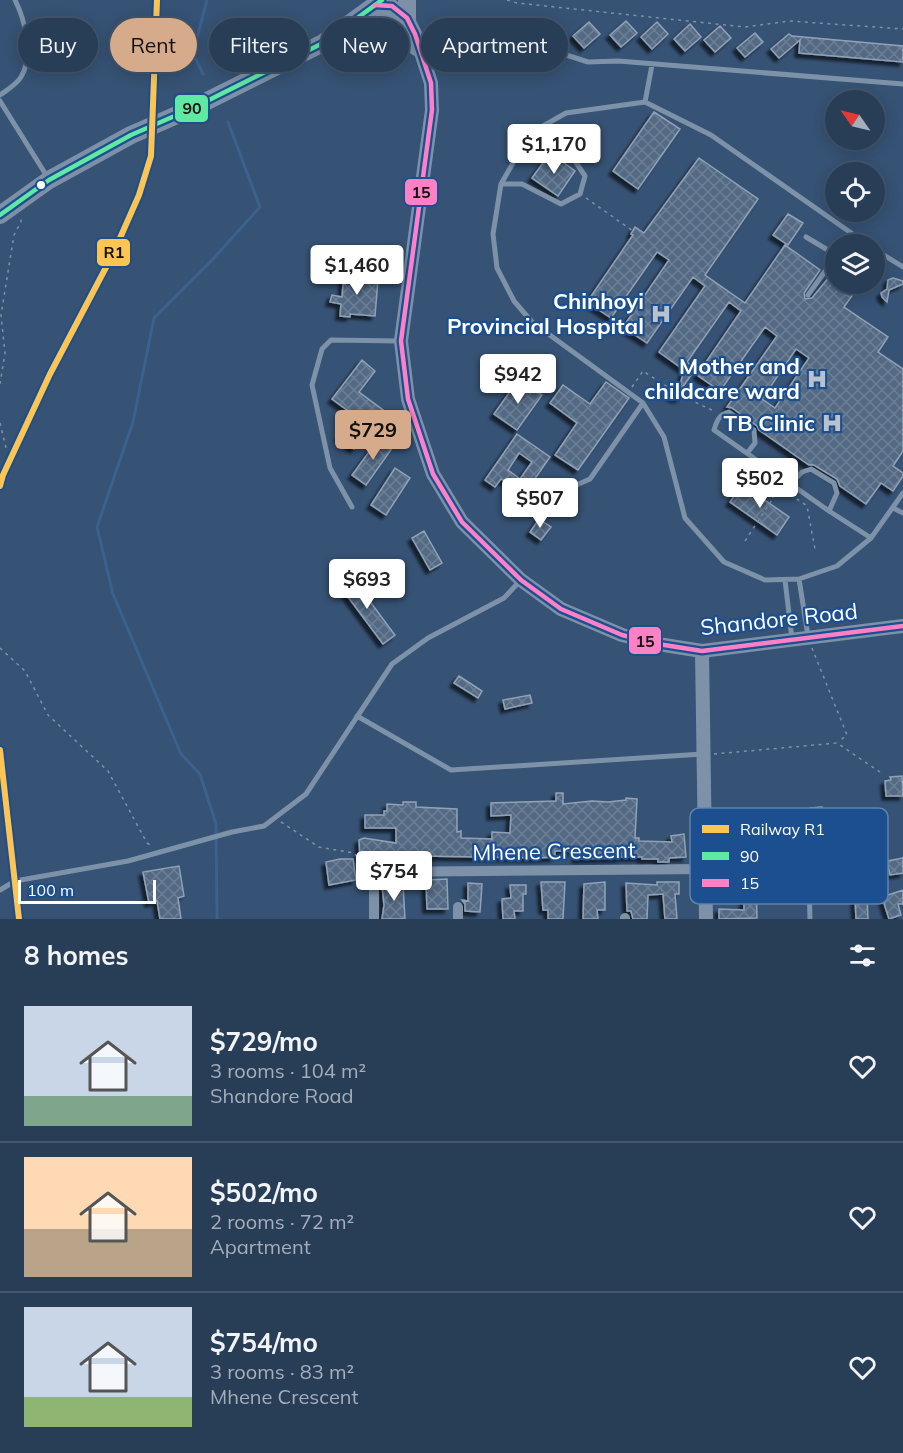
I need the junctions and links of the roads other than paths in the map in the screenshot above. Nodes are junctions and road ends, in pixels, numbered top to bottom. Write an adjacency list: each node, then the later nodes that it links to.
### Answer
1 (15, 0): 9 (lane)
2 (379, 2): 3 (street); 4 (street); 13 (highway)
3 (407, 9): 4 (street, Shandore Road)
4 (421, 56)
5 (568, 56): 6 (lane)
6 (652, 65): 8 (lane); 11 (lane)
7 (427, 72): 23 (street, Shandore Road)
8 (903, 84)
9 (0, 95)
10 (0, 100): 13 (lane)
11 (645, 102): 12 (lane); 16 (lane)
12 (543, 126): 14 (lane); 14 (lane)
13 (49, 180): 15 (highway)
14 (501, 184): 24 (lane)
15 (0, 215)
16 (853, 234)
17 (806, 237): 18 (lane)
18 (825, 249)
19 (885, 257): 20 (lane)
20 (903, 267)
21 (825, 271): 22 (lane)
22 (808, 295)
23 (401, 341): 29 (lane); 35 (street, Shandore Road)
24 (643, 403): 28 (lane); 36 (lane)
25 (747, 452): 25 (lane); 26 (lane)
26 (790, 484): 31 (lane); 31 (lane)
27 (903, 493): 30 (lane)
28 (556, 494)
29 (352, 507)
30 (893, 508): 32 (lane); 33 (lane)
31 (829, 511): 33 (lane)
32 (903, 513)
33 (871, 538): 34 (lane)
34 (799, 579): 36 (lane); 38 (lane)
35 (521, 580): 40 (street, Shandore Road); 41 (lane)
36 (785, 580): 39 (lane)
37 (903, 626): 38 (street, Shandore Road)
38 (808, 638): 39 (street, Shandore Road)
39 (792, 641): 40 (street, Shandore Road)
40 (702, 651): 42 (street)
41 (357, 716): 42 (lane); 45 (lane)
42 (705, 754): 43 (street)
43 (705, 808)
44 (690, 869): 49 (street, Mhene Crescent)
45 (0, 890)
46 (706, 904): 51 (street)
47 (810, 904): 52 (lane)
48 (458, 907): 50 (street)
49 (374, 919)
50 (458, 919)
51 (706, 919)
52 (810, 919)

